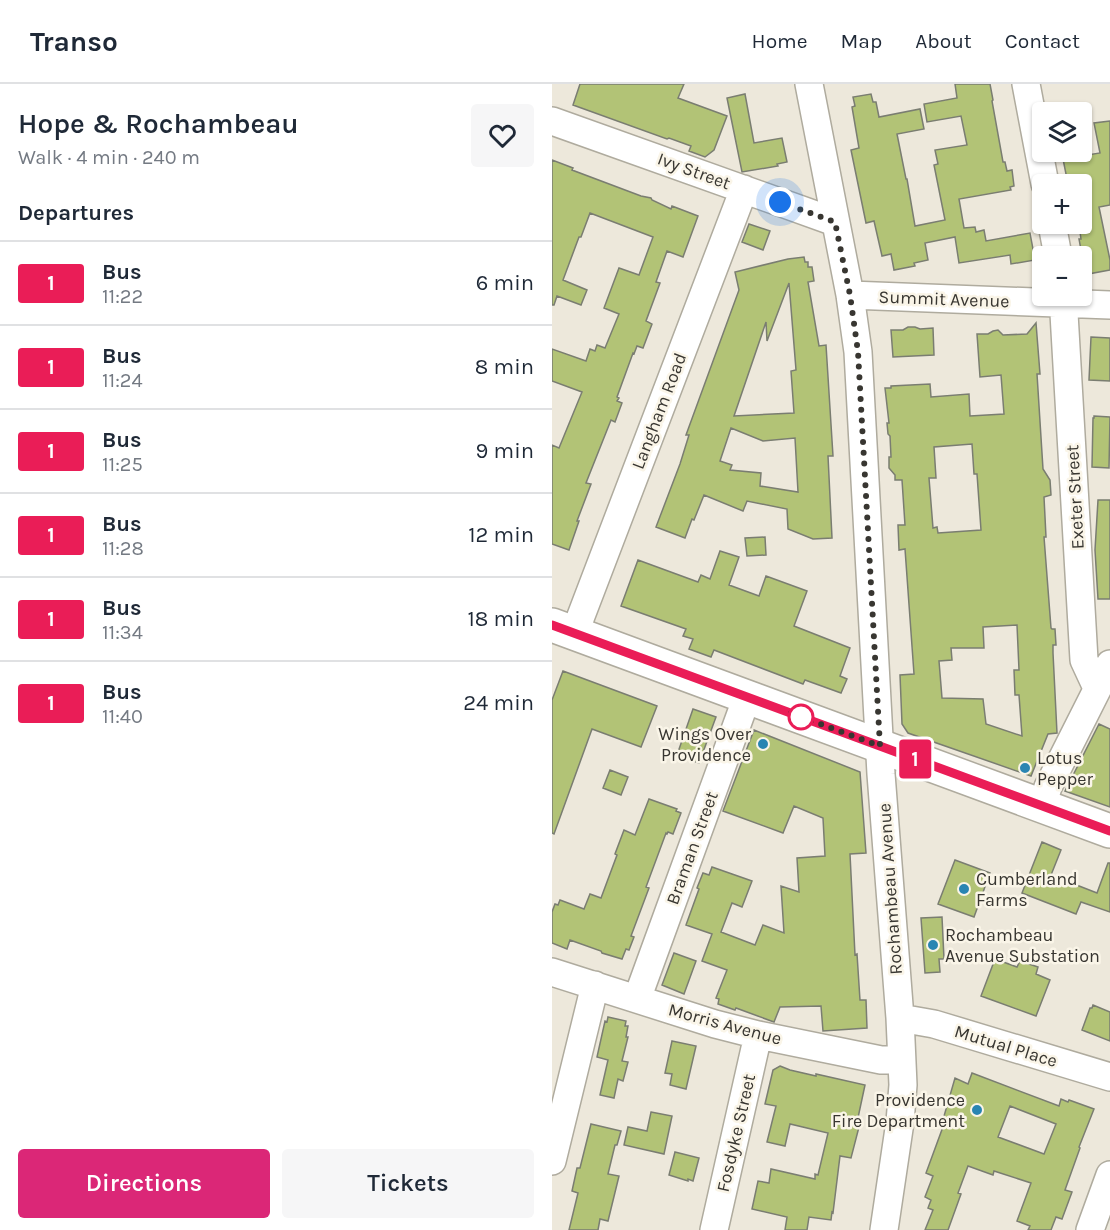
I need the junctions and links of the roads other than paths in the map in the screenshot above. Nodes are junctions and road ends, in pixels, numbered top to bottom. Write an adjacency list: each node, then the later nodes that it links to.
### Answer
1 (809, 84): 6 (street, Rochambeau Avenue)
2 (1026, 84): 4 (street)
3 (552, 121): 5 (street, Ivy Street)
4 (1043, 174)
5 (744, 189): 6 (street, Ivy Street); 12 (street, Langham Road)
6 (835, 222): 7 (street, Rochambeau Avenue)
7 (850, 295): 8 (street, Summit Avenue); 16 (street, Rochambeau Avenue)
8 (1032, 298)
9 (1092, 303): 10 (street, Summit Avenue)
10 (1110, 305)
11 (1064, 306): 14 (street, Exeter Street)
12 (558, 629): 15 (main road)
13 (1110, 664): 14 (street)
14 (1097, 688): 17 (street)
15 (747, 697): 16 (main road); 21 (street, Braman Street)
16 (880, 746): 17 (main road); 22 (street, Rochambeau Avenue)
17 (1042, 806): 18 (main road)
18 (1110, 831)
19 (552, 972): 20 (street, Morris Avenue)
20 (595, 985): 21 (street, Morris Avenue); 26 (street)
21 (637, 999): 23 (street, Morris Avenue)
22 (900, 1018): 24 (street, Rochambeau Avenue); 25 (street, Mutual Place)
23 (758, 1035): 24 (street, Morris Avenue); 28 (street, Fosdyke Street)
24 (901, 1060): 29 (street, Rochambeau Avenue)
25 (1110, 1077)
26 (552, 1161)
27 (1110, 1175): 30 (street)
28 (714, 1230)
29 (884, 1230)
30 (1090, 1230)

